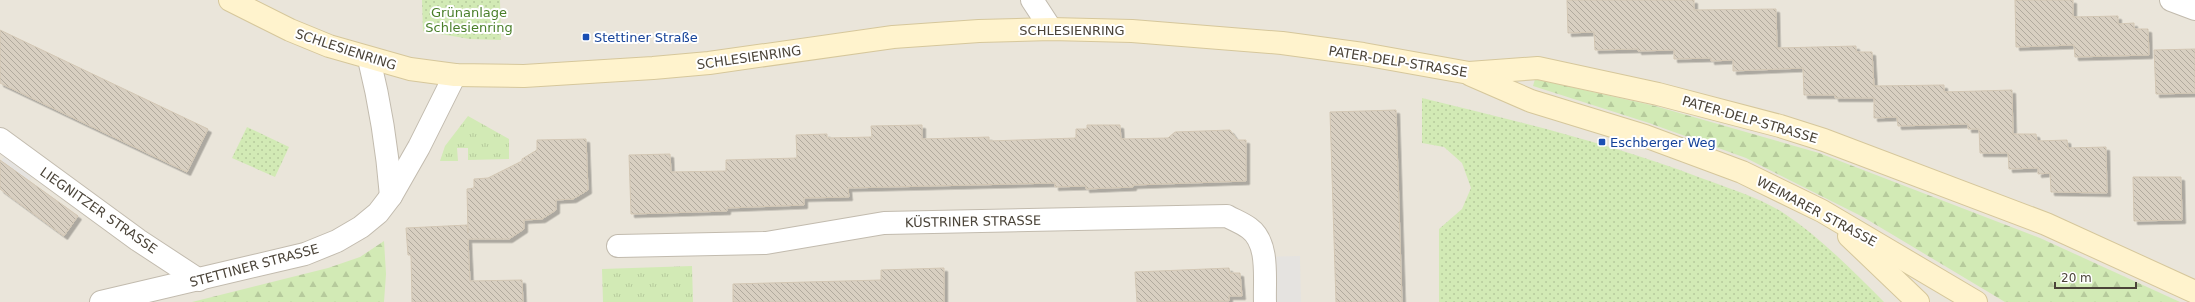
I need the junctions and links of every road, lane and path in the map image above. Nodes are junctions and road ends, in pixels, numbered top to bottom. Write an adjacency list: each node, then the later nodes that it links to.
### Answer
1 (230, 0): 7 (street, SCHLESIENRING)
2 (1032, 0): 5 (street)
3 (2171, 0): 4 (street)
4 (2195, 9)
5 (1051, 29): 6 (street, SCHLESIENRING); 9 (street, SCHLESIENRING)
6 (1282, 43): 8 (street, PATER-DELP-STRASSE)
7 (369, 59): 9 (street, SCHLESIENRING); 11 (street)
8 (1468, 73): 12 (street, WEIMARER STRASSE); 15 (street, PATER-DELP-STRASSE)
9 (454, 74): 11 (street, STETTINER STRASSE)
10 (0, 139): 14 (street, LIEGNITZER STRASSE)
11 (391, 196): 14 (street, STETTINER STRASSE)
12 (1822, 211): 18 (street); 19 (street, WEIMARER STRASSE)
13 (618, 246): 17 (street, KÜSTRINER STRASSE)
14 (199, 280): 16 (street, STETTINER STRASSE)
15 (2195, 292)
16 (101, 302)
17 (1265, 302)
18 (1918, 302)
19 (1976, 302)

